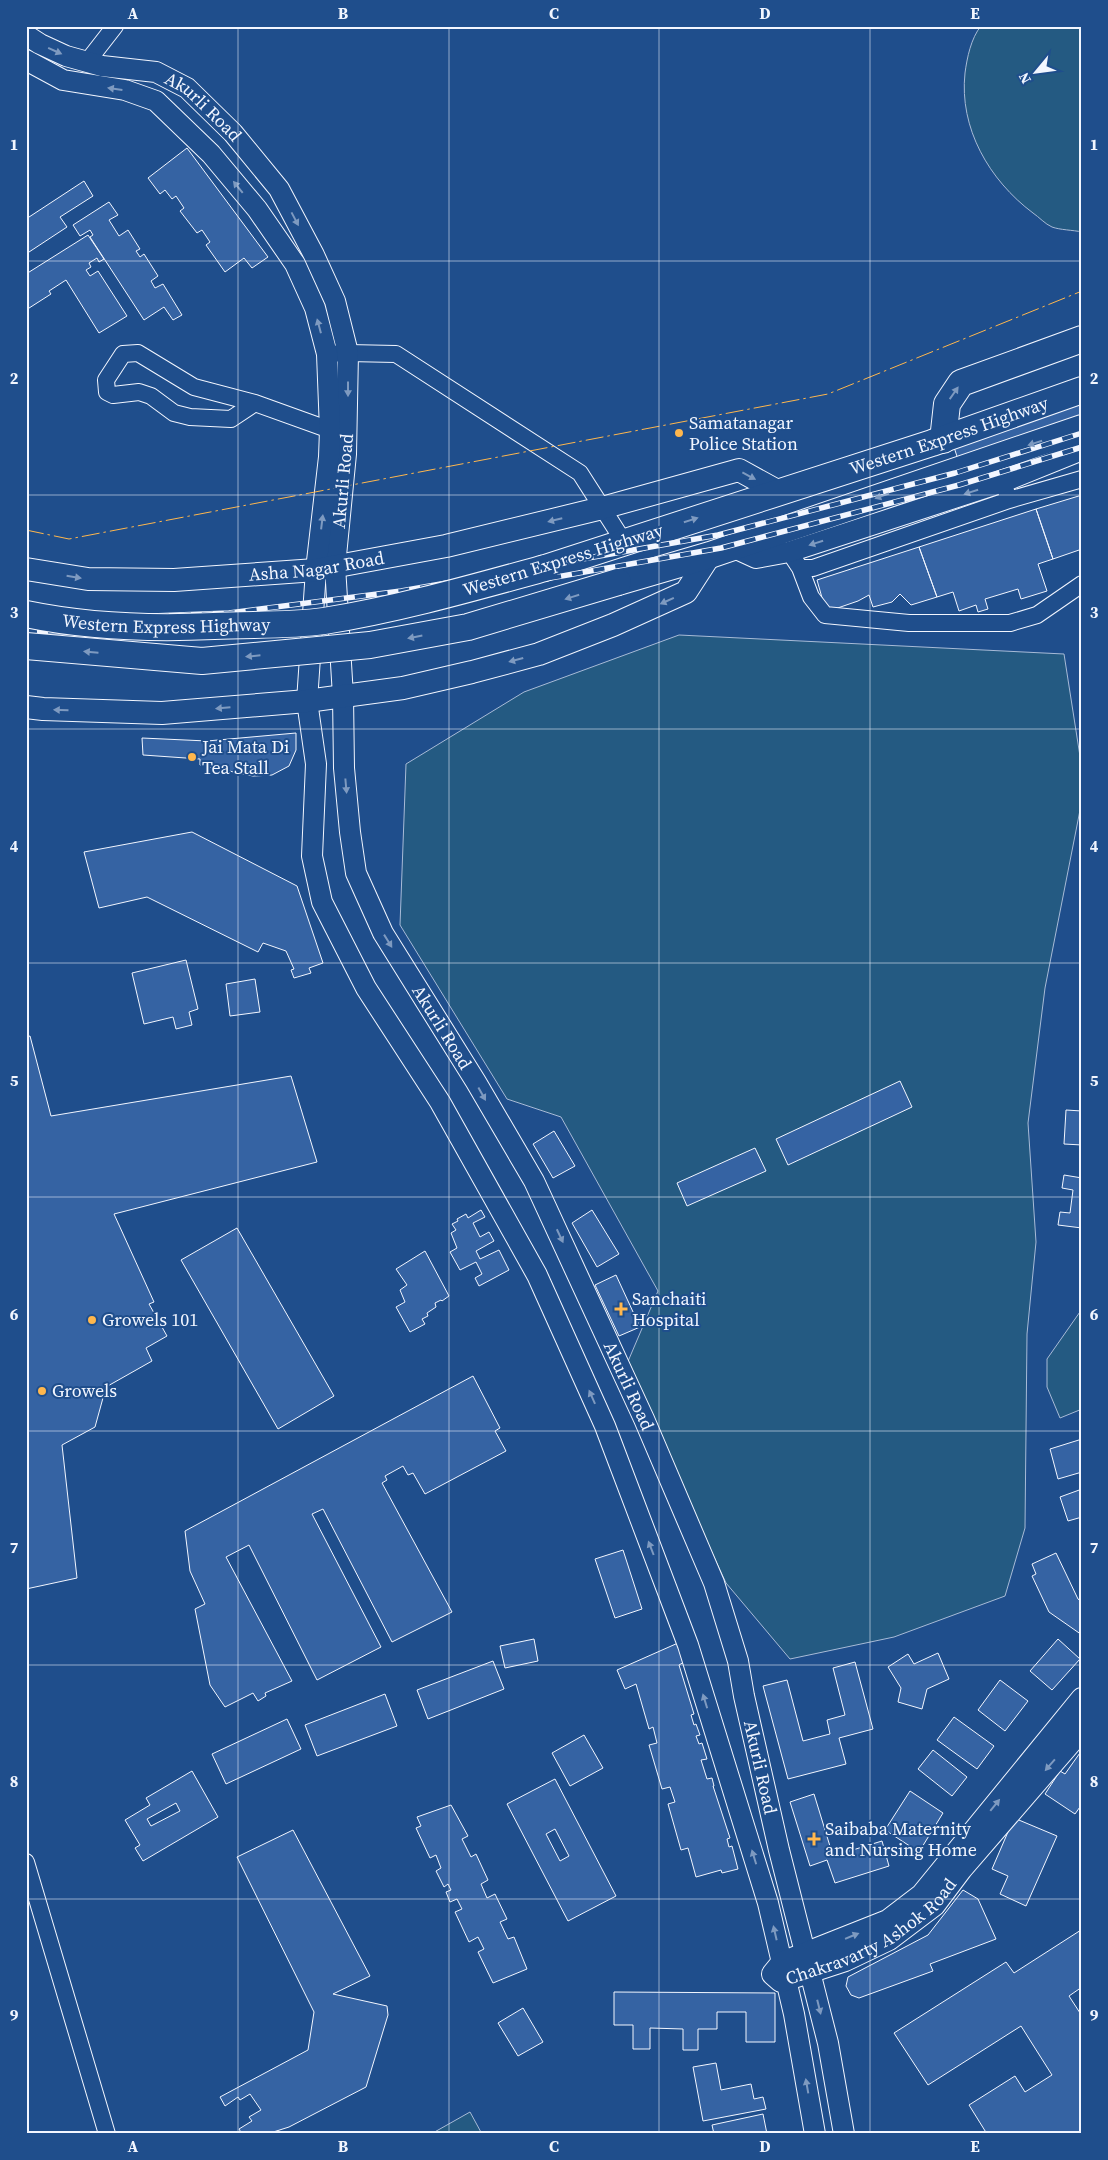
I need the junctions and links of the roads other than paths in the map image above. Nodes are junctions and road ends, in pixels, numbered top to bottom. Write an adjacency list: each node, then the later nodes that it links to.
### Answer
1 (115, 26): 4 (street)
2 (26, 35): 4 (street, Akurli Road, one-way to 4)
3 (26, 60): 7 (street, Akurli Road, one-way to 3)
4 (87, 62): 6 (street, Akurli Road, one-way to 6)
5 (1080, 345): 12 (highway, one-way to 5)
6 (348, 353): 7 (street); 17 (street); 21 (street, Akurli Road, one-way to 21)
7 (327, 354): 11 (street, Akurli Road)
8 (1082, 390): 12 (highway, Western Express Highway)
9 (255, 403): 9 (street); 11 (street)
10 (1082, 428): 20 (highway, Western Express Highway, one-way to 20)
11 (330, 430): 21 (street, Akurli Road, one-way to 11)
12 (943, 440): 16 (highway, Western Express Highway)
13 (1082, 450): 15 (street)
14 (1082, 479): 15 (street)
15 (1006, 491): 20 (street)
16 (779, 492): 17 (main road, Asha Nagar Road, one-way to 16); 18 (highway, Western Express Highway, one-way to 16)
17 (602, 508): 18 (street); 21 (main road, Asha Nagar Road, one-way to 21)
18 (624, 542): 24 (highway, Western Express Highway, bridge)
19 (721, 551): 20 (highway, Western Express Highway); 25 (highway, Western Express Highway, one-way to 25, bridge); 26 (main road, one-way to 26)
20 (789, 551): 23 (street)
21 (326, 568): 22 (main road, Asha Nagar Road, one-way to 21); 26 (street, Akurli Road); 27 (street, Akurli Road)
22 (26, 569)
23 (1082, 584)
24 (26, 614)
25 (26, 646)
26 (343, 696): 27 (main road); 33 (street, Akurli Road, one-way to 33)
27 (307, 701): 28 (main road, one-way to 28); 34 (street, Akurli Road, one-way to 27)
28 (26, 707)
29 (1082, 1698): 32 (main road, Chakravarty Ashok Road, one-way to 29)
30 (1080, 1734): 32 (main road, Chakravarty Ashok Road, one-way to 32)
31 (26, 1862): 35 (street)
32 (946, 1877): 33 (main road, Chakravarty Ashok Road)
33 (808, 1962): 34 (main road, Chakravarty Ashok Road); 37 (street, Akurli Road, one-way to 37)
34 (784, 1971): 36 (street, Akurli Road, one-way to 34)
35 (107, 2134)
36 (815, 2134)
37 (844, 2134)

